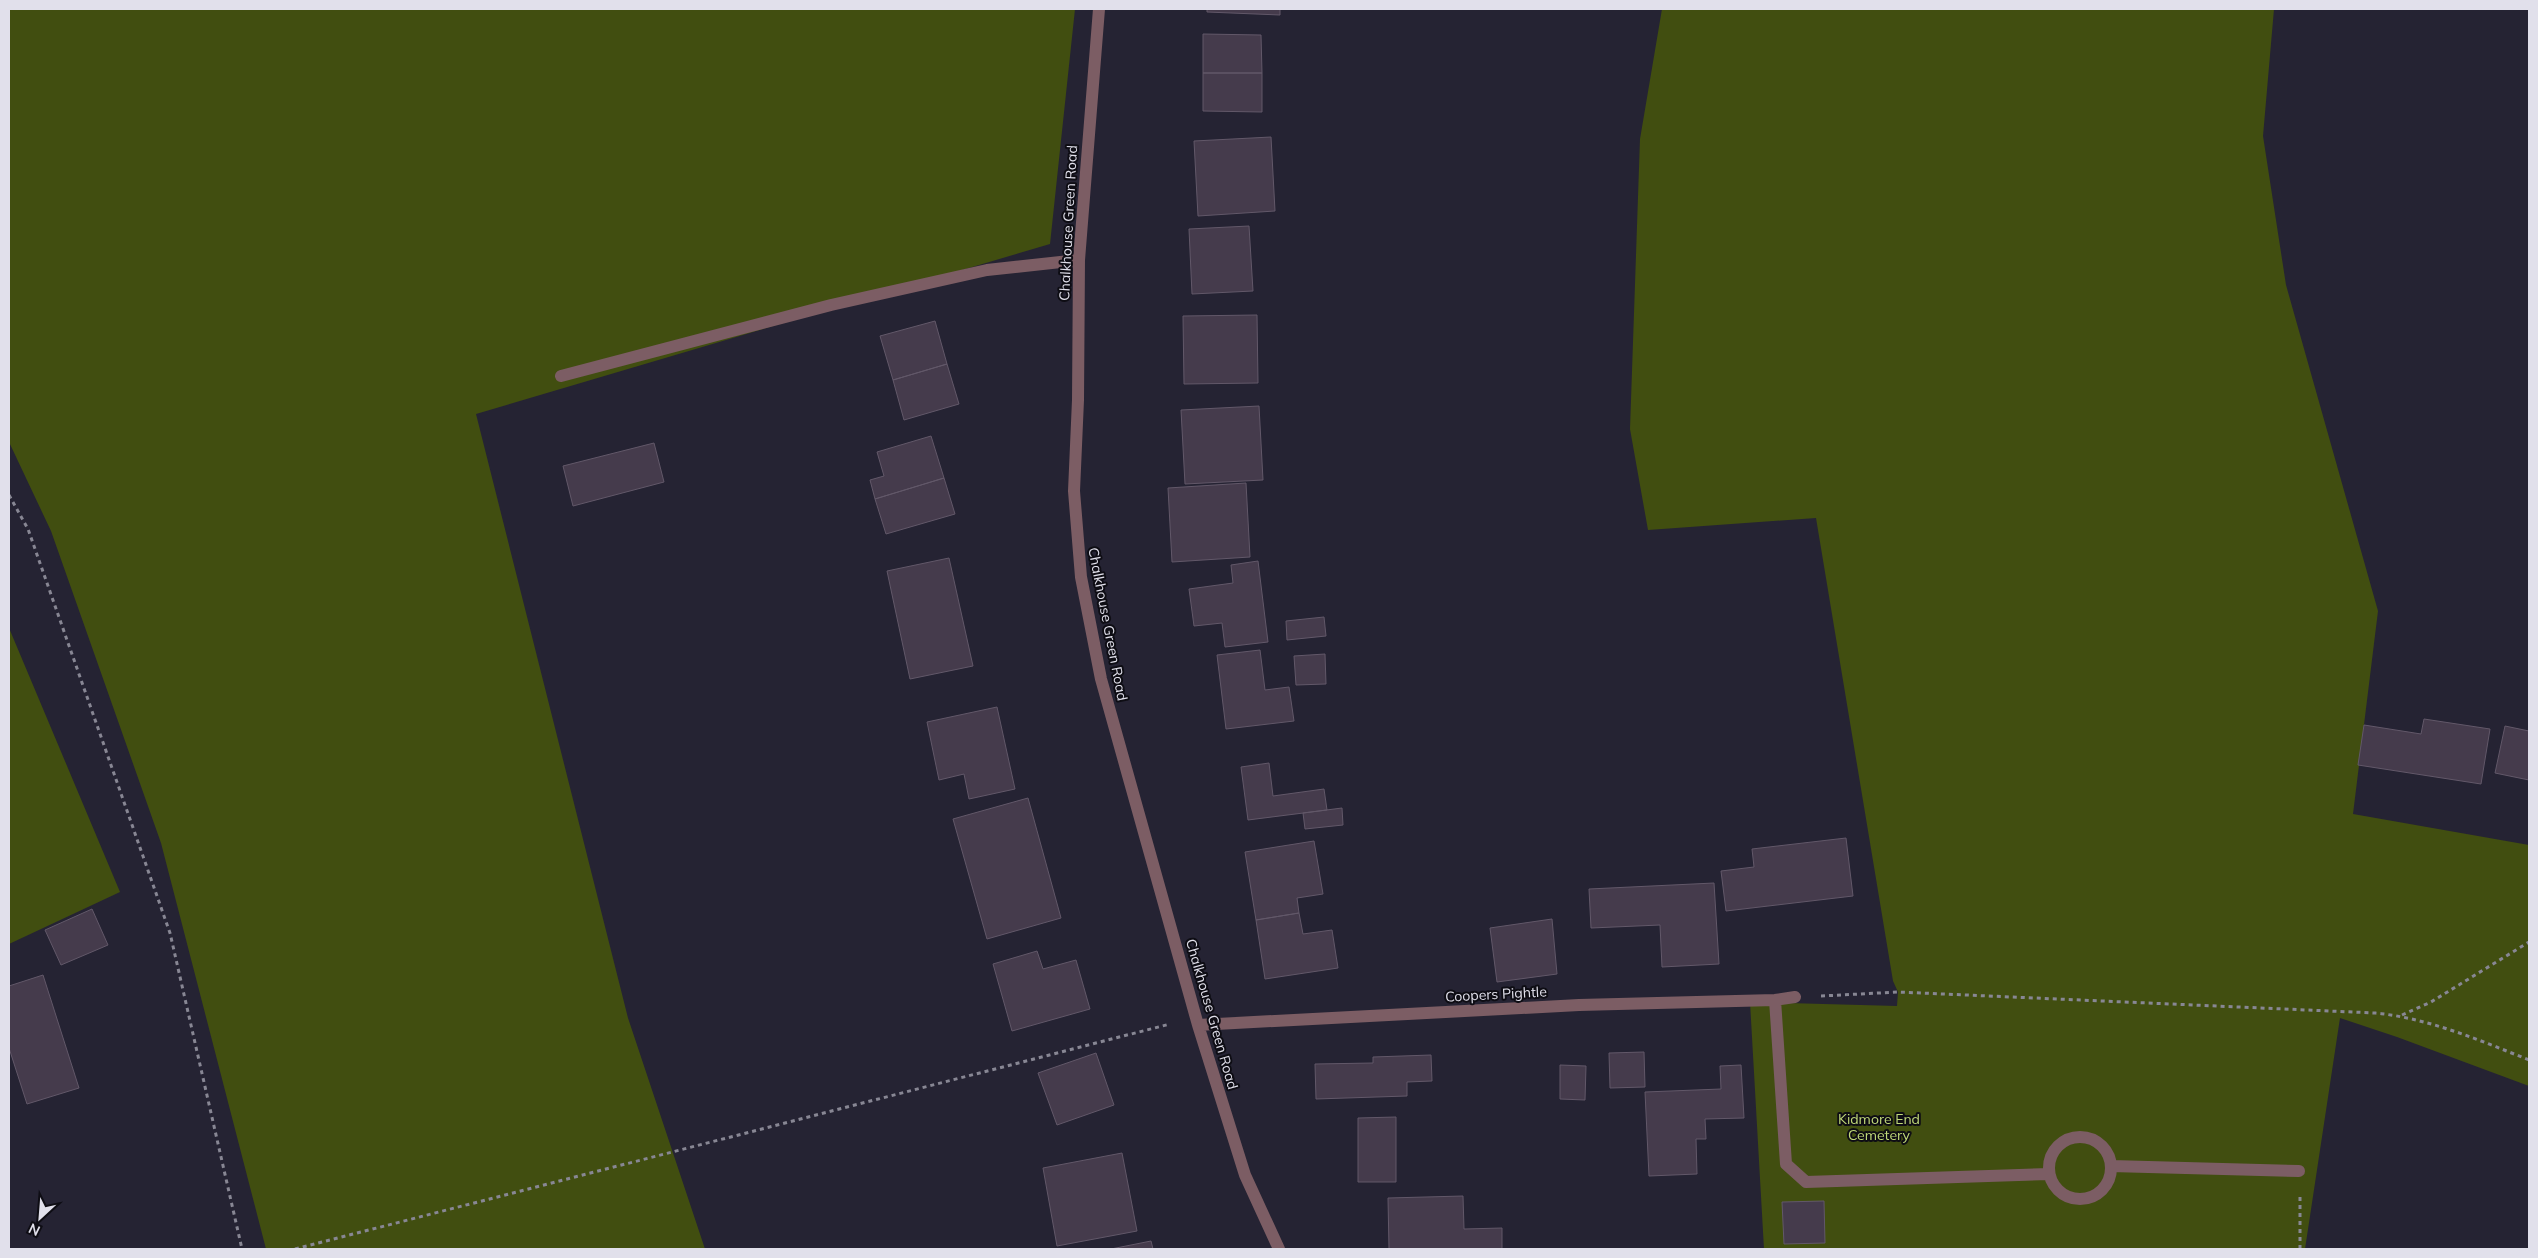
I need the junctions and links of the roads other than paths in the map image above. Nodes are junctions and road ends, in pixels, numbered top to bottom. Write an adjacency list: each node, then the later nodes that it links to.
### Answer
1 (1099, 9): 2 (street, Chalkhouse Green Road)
2 (1079, 260): 3 (street); 6 (street, Chalkhouse Green Road)
3 (561, 376)
4 (1795, 997): 5 (street, Coopers Pightle)
5 (1776, 1000): 6 (street, Coopers Pightle); 9 (street)
6 (1198, 1025): 10 (street, Chalkhouse Green Road)
7 (2111, 1166): 8 (street); 9 (street); 9 (street)
8 (2299, 1171)
9 (2050, 1174)
10 (1279, 1249)

